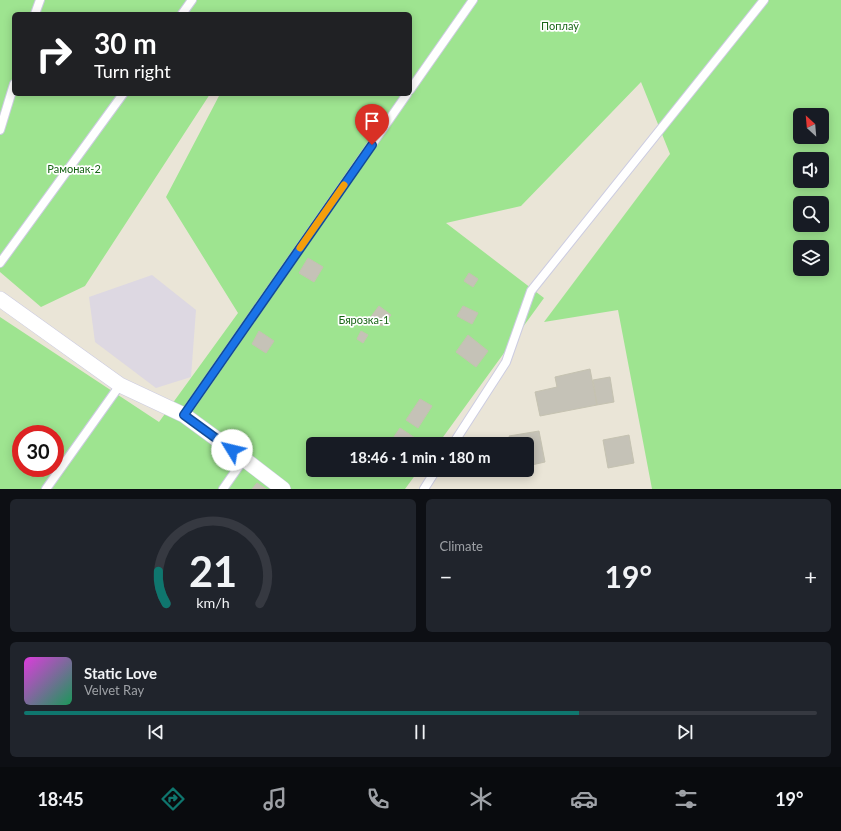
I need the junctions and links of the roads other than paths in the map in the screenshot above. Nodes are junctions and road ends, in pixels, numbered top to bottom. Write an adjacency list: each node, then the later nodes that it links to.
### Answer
1 (40, 0): 5 (lane)
2 (192, 0): 6 (lane)
3 (473, 0): 7 (lane)
4 (764, 0): 16 (lane)
5 (36, 12)
6 (183, 12)
7 (412, 87)
8 (12, 91): 11 (lane)
9 (122, 96): 12 (lane)
10 (406, 96): 15 (lane)
11 (0, 130)
12 (0, 264)
13 (0, 299): 14 (street)
14 (120, 385): 15 (street); 19 (lane)
15 (184, 415): 17 (street)
16 (458, 437)
17 (244, 458): 20 (lane); 21 (street)
18 (432, 477): 22 (lane)
19 (46, 489)
20 (223, 489)
21 (283, 489)
22 (424, 489)

